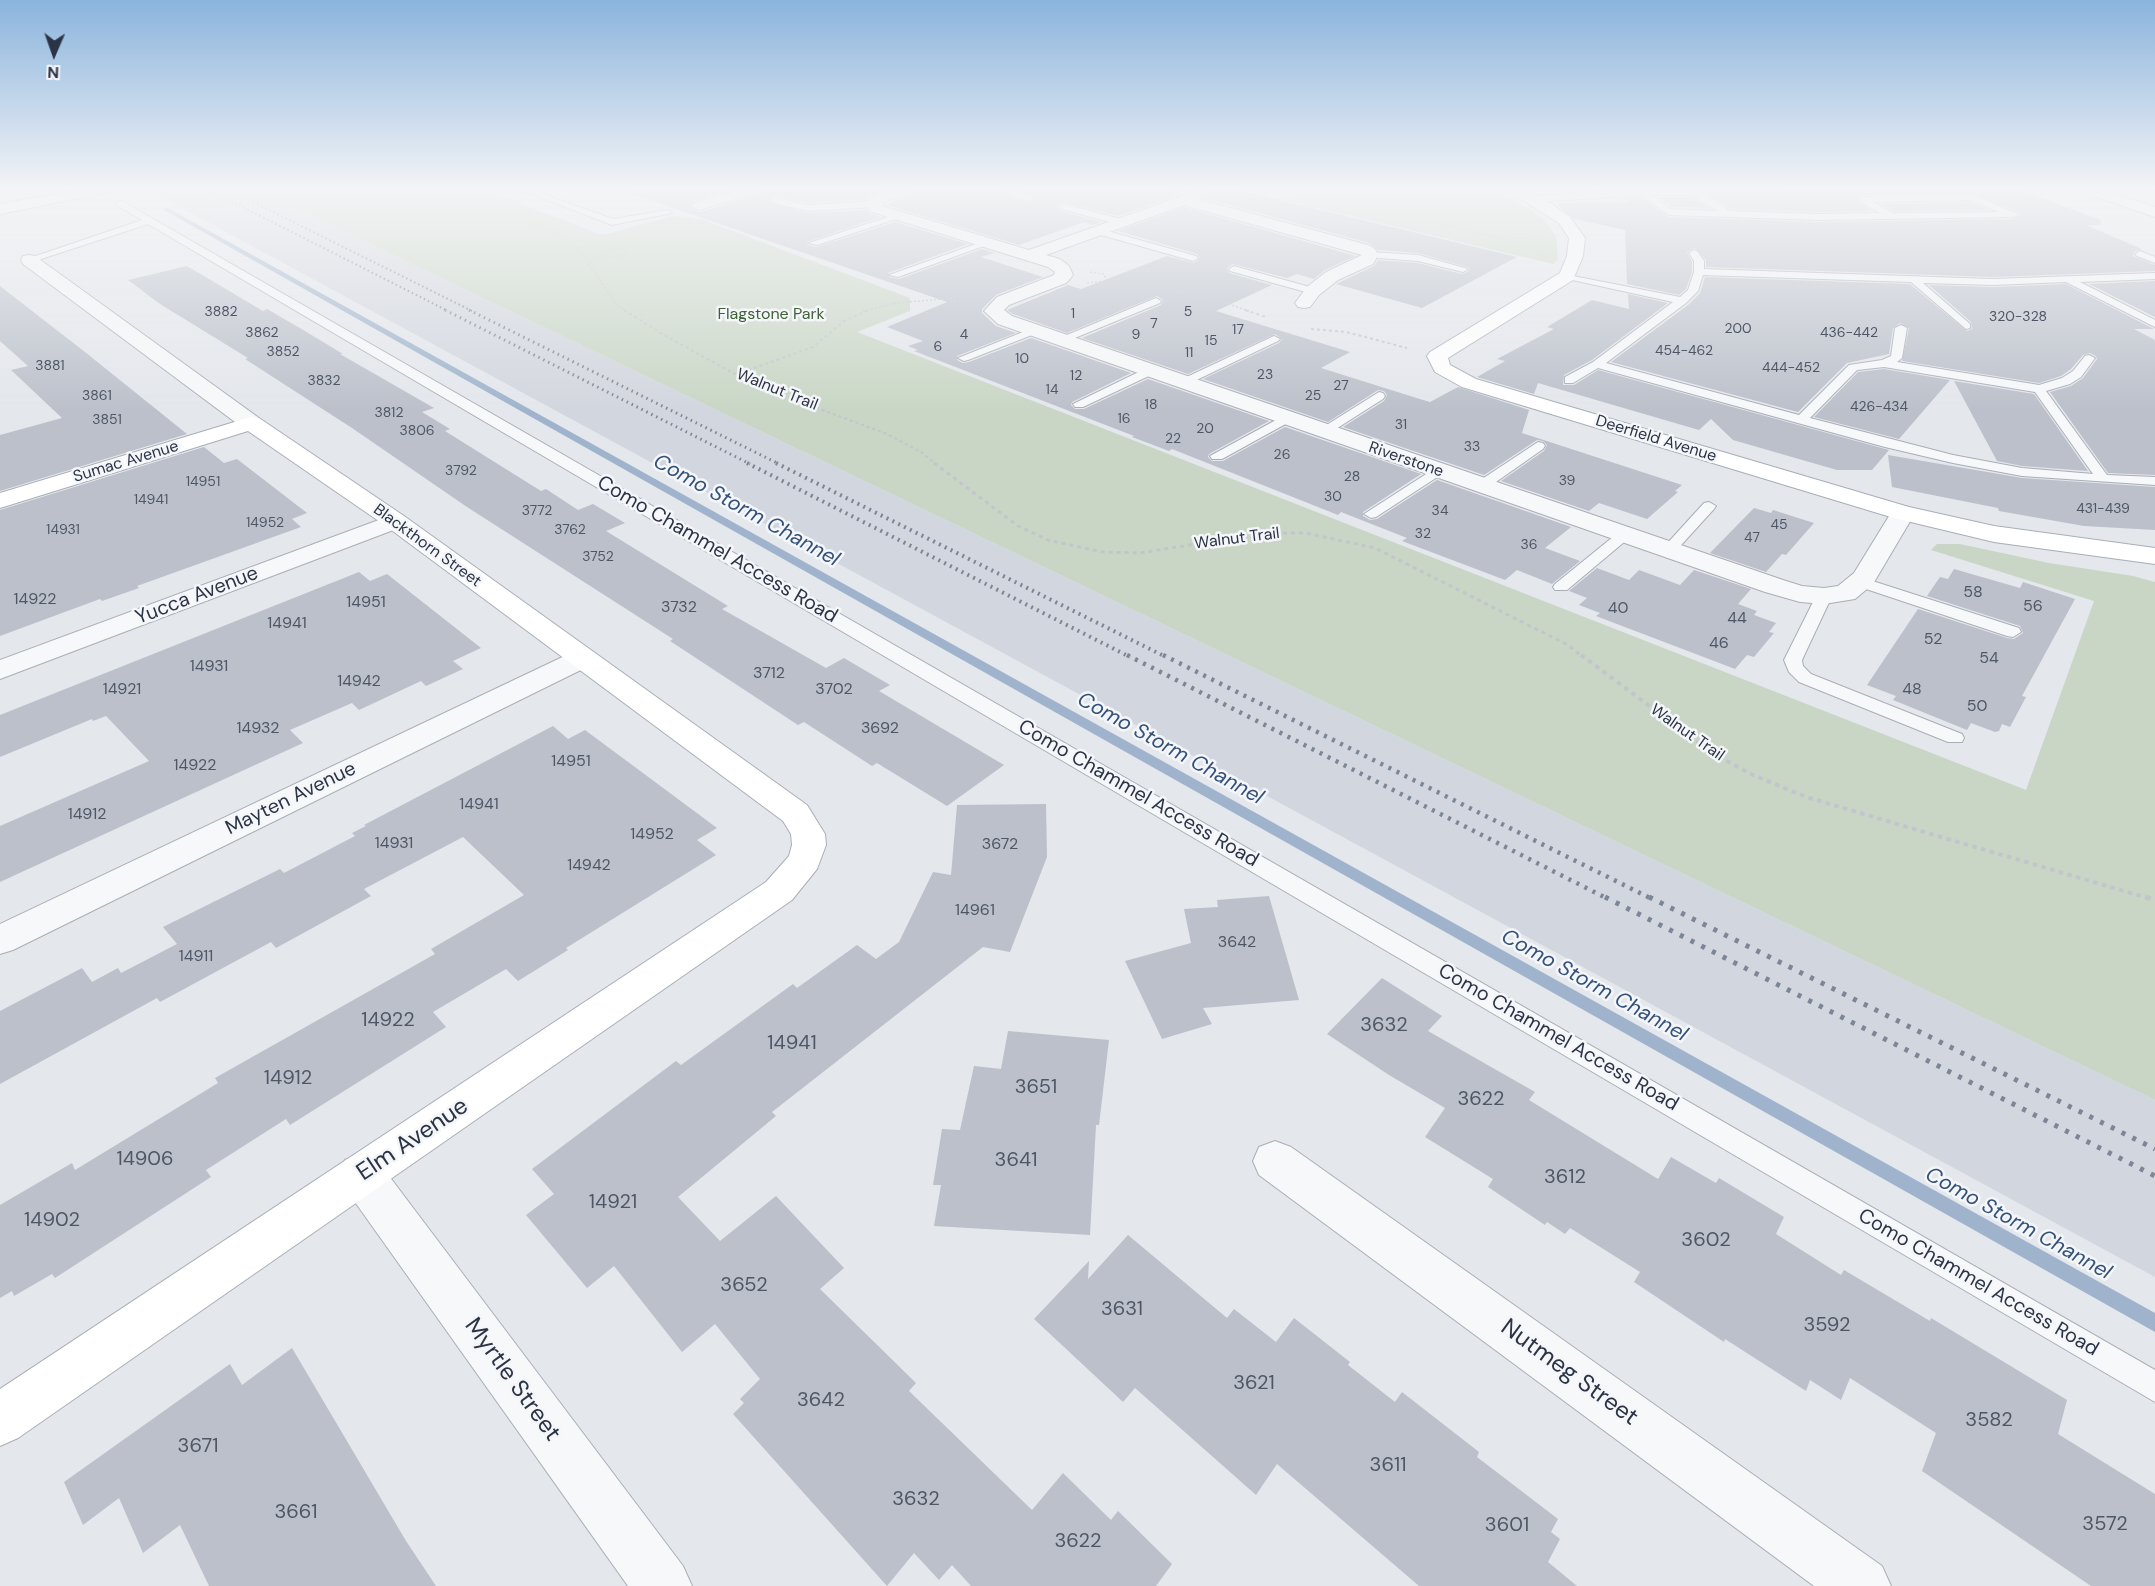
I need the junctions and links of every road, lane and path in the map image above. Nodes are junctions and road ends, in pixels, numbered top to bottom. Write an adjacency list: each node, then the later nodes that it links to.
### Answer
1 (32, 263): 50 (street, Blackthorn Street)
2 (221, 263): 78 (lane, Como Chammel Access Road)
3 (591, 263): 10 (path)
4 (929, 263): 15 (lane)
5 (1054, 263): 33 (street, Riverstone)
6 (1360, 263): 23 (street)
7 (1439, 263): 12 (lane)
8 (1572, 263): 16 (street)
9 (1699, 263): 14 (lane)
10 (587, 265): 42 (path, Walnut Trail)
11 (1234, 269): 23 (lane)
12 (1463, 269)
13 (1090, 272): 21 (path)
14 (1699, 272): 19 (lane); 26 (lane)
15 (894, 275)
16 (1567, 276): 26 (lane); 60 (street, Deerfield Avenue)
17 (2155, 276): 18 (lane)
18 (2067, 280): 19 (lane); 29 (lane)
19 (1915, 281): 30 (lane)
20 (977, 286): 24 (path)
21 (1128, 290)
22 (1170, 292): 28 (path)
23 (1308, 297)
24 (946, 300): 27 (path); 42 (path)
25 (1156, 301): 35 (lane)
26 (1682, 301): 40 (lane)
27 (973, 303)
28 (1270, 319)
29 (2155, 324)
30 (1966, 326)
31 (1303, 328): 36 (path)
32 (1901, 328): 39 (lane)
33 (1033, 331): 35 (street, Riverstone); 37 (lane)
34 (1274, 339): 44 (lane)
35 (1060, 340): 41 (street, Riverstone)
36 (1407, 348)
37 (963, 358)
38 (2089, 358): 45 (lane)
39 (1884, 363): 45 (lane); 49 (lane)
40 (1597, 364): 43 (lane); 49 (lane)
41 (1149, 371): 44 (street, Riverstone); 47 (lane)
42 (737, 374): 74 (path, Walnut Trail)
43 (1569, 380)
44 (1182, 382): 48 (street, Riverstone)
45 (2039, 389): 55 (lane)
46 (1379, 396): 51 (lane)
47 (1079, 404)
48 (1287, 418): 51 (street, Riverstone); 53 (lane)
49 (1802, 419): 55 (lane)
50 (251, 423): 58 (street, Sumac Avenue); 62 (street, Blackthorn Street)
51 (1323, 431): 54 (street, Riverstone)
52 (1538, 446): 57 (lane)
53 (1217, 456)
54 (1437, 471): 57 (street, Riverstone); 61 (lane)
55 (2103, 479): 56 (lane)
56 (2155, 481)
57 (1481, 486): 63 (street, Riverstone)
58 (0, 501)
59 (1709, 506): 64 (lane)
60 (1903, 513): 65 (street, Deerfield Avenue); 66 (street)
61 (1371, 514)
62 (395, 521): 70 (street, Blackthorn Street); 71 (street, Yucca Avenue)
63 (1624, 535): 64 (street, Riverstone); 67 (lane)
64 (1668, 551): 68 (street, Riverstone)
65 (2155, 556)
66 (1860, 582): 68 (street, Riverstone); 69 (lane)
67 (1560, 587)
68 (1824, 596): 72 (lane)
69 (2013, 632)
70 (583, 658): 73 (street, Blackthorn Street); 75 (street, Mayten Avenue)
71 (0, 670)
72 (1955, 738)
73 (809, 845): 77 (street, Elm Avenue)
74 (2155, 900)
75 (0, 940)
76 (1275, 1161): 81 (street, Nutmeg Street)
77 (362, 1174): 79 (street, Elm Avenue); 80 (street, Myrtle Street)
78 (2155, 1387)
79 (0, 1420)
80 (663, 1586)
81 (1862, 1586)

